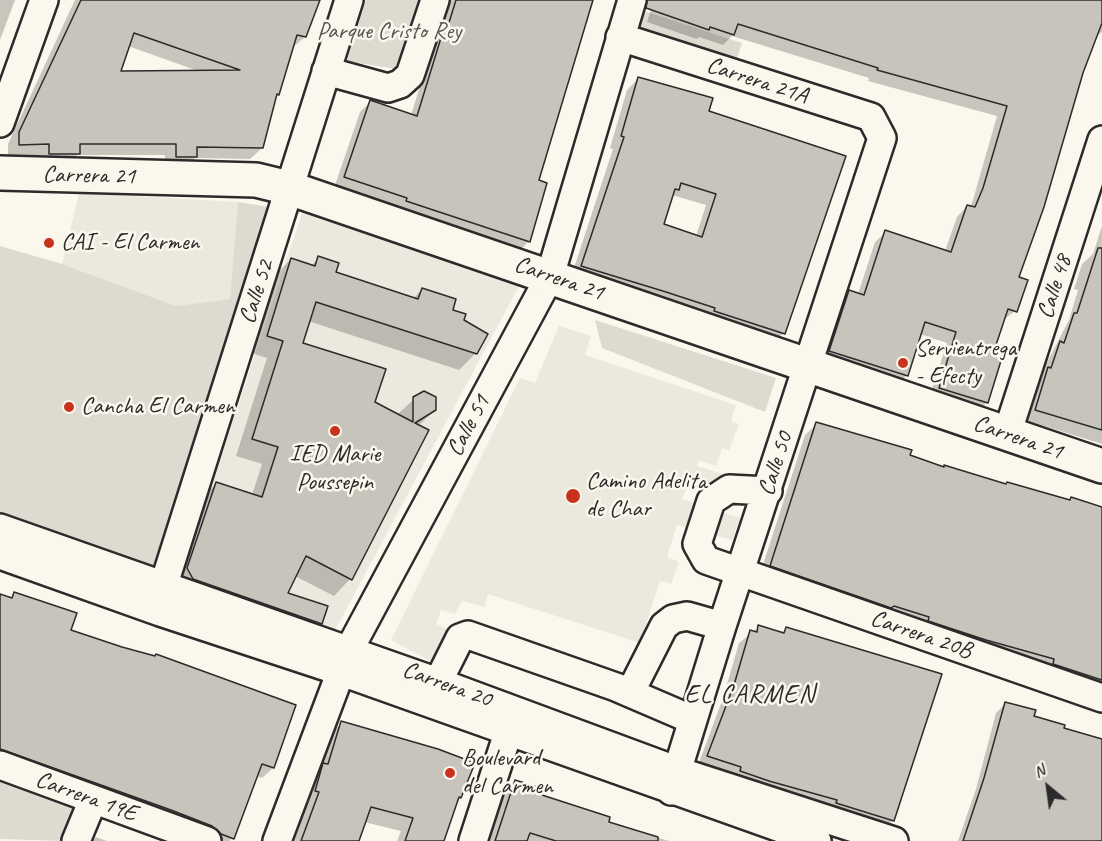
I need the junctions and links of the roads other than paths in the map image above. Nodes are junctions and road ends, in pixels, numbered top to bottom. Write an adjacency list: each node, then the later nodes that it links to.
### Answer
1 (44, 0): 7 (street)
2 (349, 0): 6 (street, Calle 52)
3 (435, 0): 6 (street)
4 (632, 0): 5 (street, Calle 51)
5 (620, 37): 8 (street, Carrera 21A); 12 (street, Calle 51)
6 (326, 72): 11 (street, Calle 52)
7 (0, 123)
8 (882, 138): 13 (street, Calle 50)
9 (1102, 140): 14 (street, Calle 48)
10 (0, 174): 11 (main road, Carrera 21)
11 (289, 188): 12 (main road, Carrera 21); 20 (street, Calle 52)
12 (550, 276): 13 (main road, Carrera 21); 22 (street, Calle 51)
13 (808, 366): 14 (main road, Carrera 21); 16 (street, Calle 50)
14 (1007, 434): 15 (main road, Carrera 21)
15 (1102, 466)
16 (768, 491): 19 (street, Calle 50); 19 (street, Carrera 20B)
17 (0, 528): 20 (street, Carrera 20)
18 (0, 555): 22 (street, Carrera 20)
19 (741, 571): 21 (street, Calle 50); 25 (street, Carrera 20B)
20 (164, 584): 22 (street, Carrera 20)
21 (722, 626): 24 (street); 26 (street, Calle 50)
22 (344, 661): 23 (street, Carrera 20); 27 (street, Carrera 20); 33 (street, Calle 51)
23 (438, 682): 24 (street); 29 (street, Carrera 20)
24 (630, 693): 26 (street)
25 (1102, 698)
26 (693, 720): 29 (street, Calle 50)
27 (508, 733): 29 (street, Carrera 20); 34 (street)
28 (0, 765): 30 (street, Carrera 19E)
29 (675, 781): 35 (street, Carrera 20); 36 (street, Carrera 20)
30 (93, 800): 31 (street); 32 (street, Carrera 19E)
31 (76, 841)
32 (207, 841)
33 (277, 841)
34 (473, 841)
35 (817, 841)
36 (894, 841)

